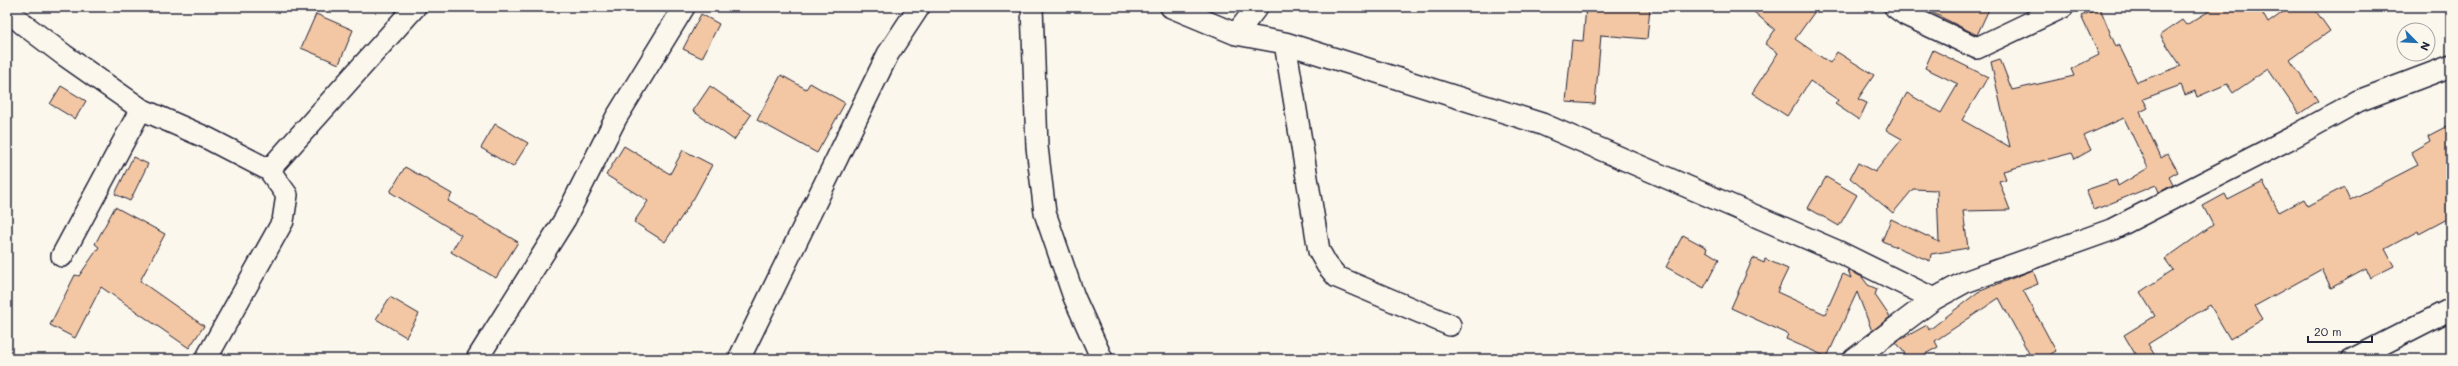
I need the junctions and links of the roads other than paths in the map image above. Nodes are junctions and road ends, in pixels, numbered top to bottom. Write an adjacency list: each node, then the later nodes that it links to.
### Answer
1 (415, 7): 14 (street)
2 (684, 7): 20 (street)
3 (919, 7): 21 (street)
4 (1032, 7): 22 (street)
5 (1171, 7): 10 (street)
6 (1257, 7): 10 (street)
7 (1895, 7): 8 (street)
8 (2062, 7)
9 (7, 10): 13 (street)
10 (1236, 34): 11 (street)
11 (1285, 43): 16 (street); 18 (street)
12 (2451, 66): 16 (street)
13 (141, 109): 14 (street); 15 (street)
14 (269, 170): 19 (street)
15 (62, 256)
16 (1934, 299): 23 (street)
17 (2451, 309): 24 (street)
18 (1450, 324)
19 (206, 359)
20 (477, 359)
21 (739, 359)
22 (1102, 359)
23 (1854, 359)
24 (2353, 359)

